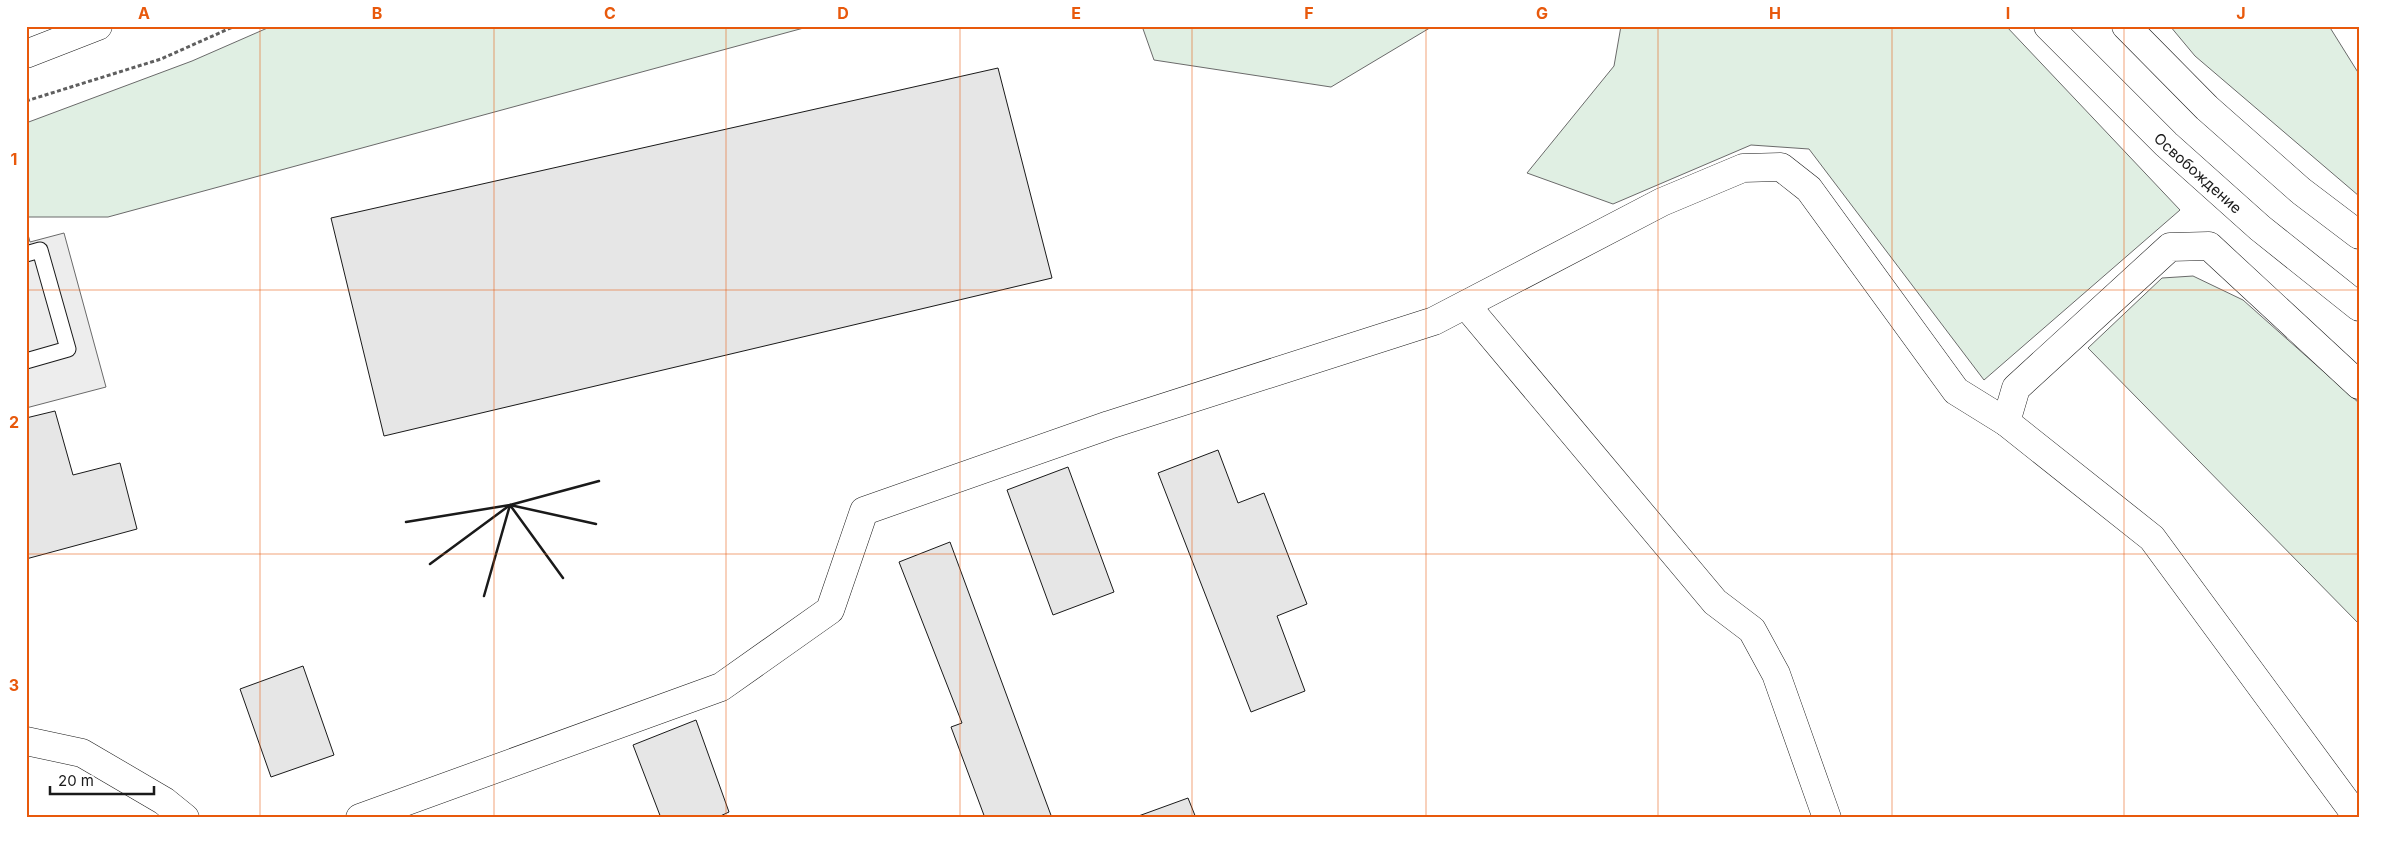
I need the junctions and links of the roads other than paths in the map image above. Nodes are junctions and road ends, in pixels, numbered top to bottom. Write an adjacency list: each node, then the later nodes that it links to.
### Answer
1 (98, 26): 4 (street)
2 (2048, 26): 8 (street, Освобождение)
3 (2126, 26): 5 (street)
4 (26, 54)
5 (2359, 235)
6 (26, 254): 9 (lane)
7 (1466, 305): 11 (street); 14 (street); 15 (street)
8 (2359, 307)
9 (26, 361)
10 (2359, 385): 11 (street)
11 (2006, 422): 16 (street)
12 (26, 741): 13 (street)
13 (185, 818)
14 (360, 818)
15 (1827, 818)
16 (2358, 818)

